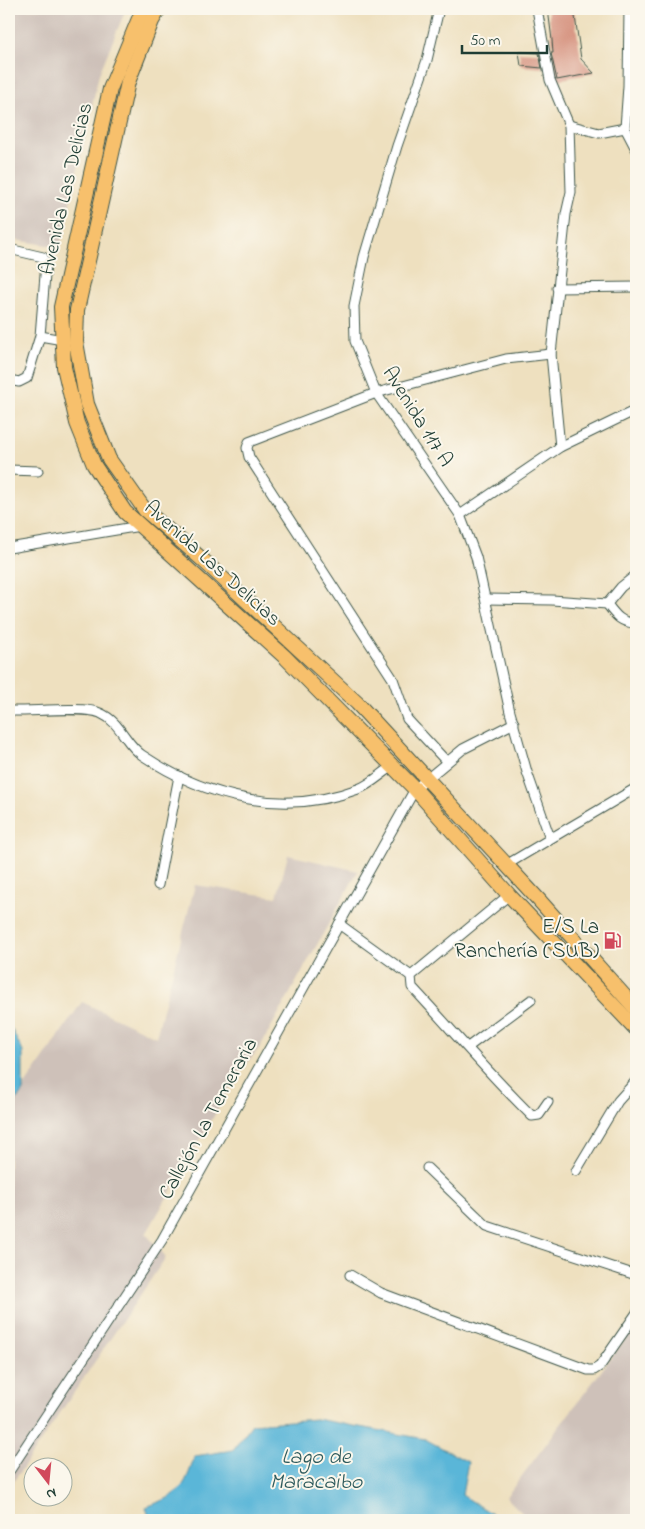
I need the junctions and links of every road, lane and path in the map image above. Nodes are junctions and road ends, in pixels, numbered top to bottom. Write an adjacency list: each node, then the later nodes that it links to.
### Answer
1 (143, 9): 13 (main road, Avenida Las Delicias)
2 (159, 9): 33 (main road, Avenida Las Delicias)
3 (439, 9): 16 (street, Avenida 117 A)
4 (537, 9): 6 (street)
5 (629, 9): 7 (street)
6 (569, 125): 7 (street); 11 (street)
7 (625, 128): 8 (street)
8 (636, 149)
9 (9, 250): 12 (street)
10 (636, 287): 11 (street)
11 (557, 288): 14 (street)
12 (40, 336): 13 (street); 15 (street)
13 (63, 340): 22 (main road, Avenida Las Delicias)
14 (551, 354): 16 (street); 18 (street)
15 (9, 380)
16 (376, 393): 21 (street, Avenida 117 A); 30 (street)
17 (636, 410): 18 (street)
18 (560, 447): 21 (street)
19 (9, 470): 20 (street)
20 (38, 471)
21 (460, 516): 25 (street, Avenida 117 A)
22 (140, 526): 23 (street); 31 (main road, Avenida Las Delicias)
23 (9, 548)
24 (636, 575): 26 (street)
25 (486, 599): 26 (street); 29 (street, Avenida 117 A)
26 (607, 604): 27 (street)
27 (636, 623)
28 (9, 710): 32 (street)
29 (514, 723): 30 (street, Callejón La Temeraria); 36 (street, Avenida 117 A)
30 (447, 762): 33 (street, Callejón La Temeraria)
31 (392, 766): 32 (street); 35 (main road, Avenida Las Delicias)
32 (179, 776): 38 (street)
33 (426, 778): 35 (street, Callejón La Temeraria); 37 (main road, Avenida Las Delicias)
34 (636, 788): 36 (street)
35 (415, 789): 39 (main road, Avenida Las Delicias); 40 (street, Callejón La Temeraria)
36 (550, 838): 37 (street)
37 (506, 864): 43 (main road, Avenida Las Delicias)
38 (158, 885)
39 (509, 894): 41 (street); 44 (main road, Avenida Las Delicias)
40 (339, 924): 41 (street); 53 (street, Callejón La Temeraria)
41 (411, 976): 45 (street)
42 (531, 1000): 45 (street)
43 (636, 1009)
44 (636, 1029)
45 (468, 1047): 47 (street)
46 (636, 1082): 49 (street)
47 (548, 1102)
48 (426, 1168): 51 (street)
49 (576, 1171)
50 (350, 1275): 52 (street)
51 (636, 1275)
52 (636, 1314)
53 (10, 1470)

